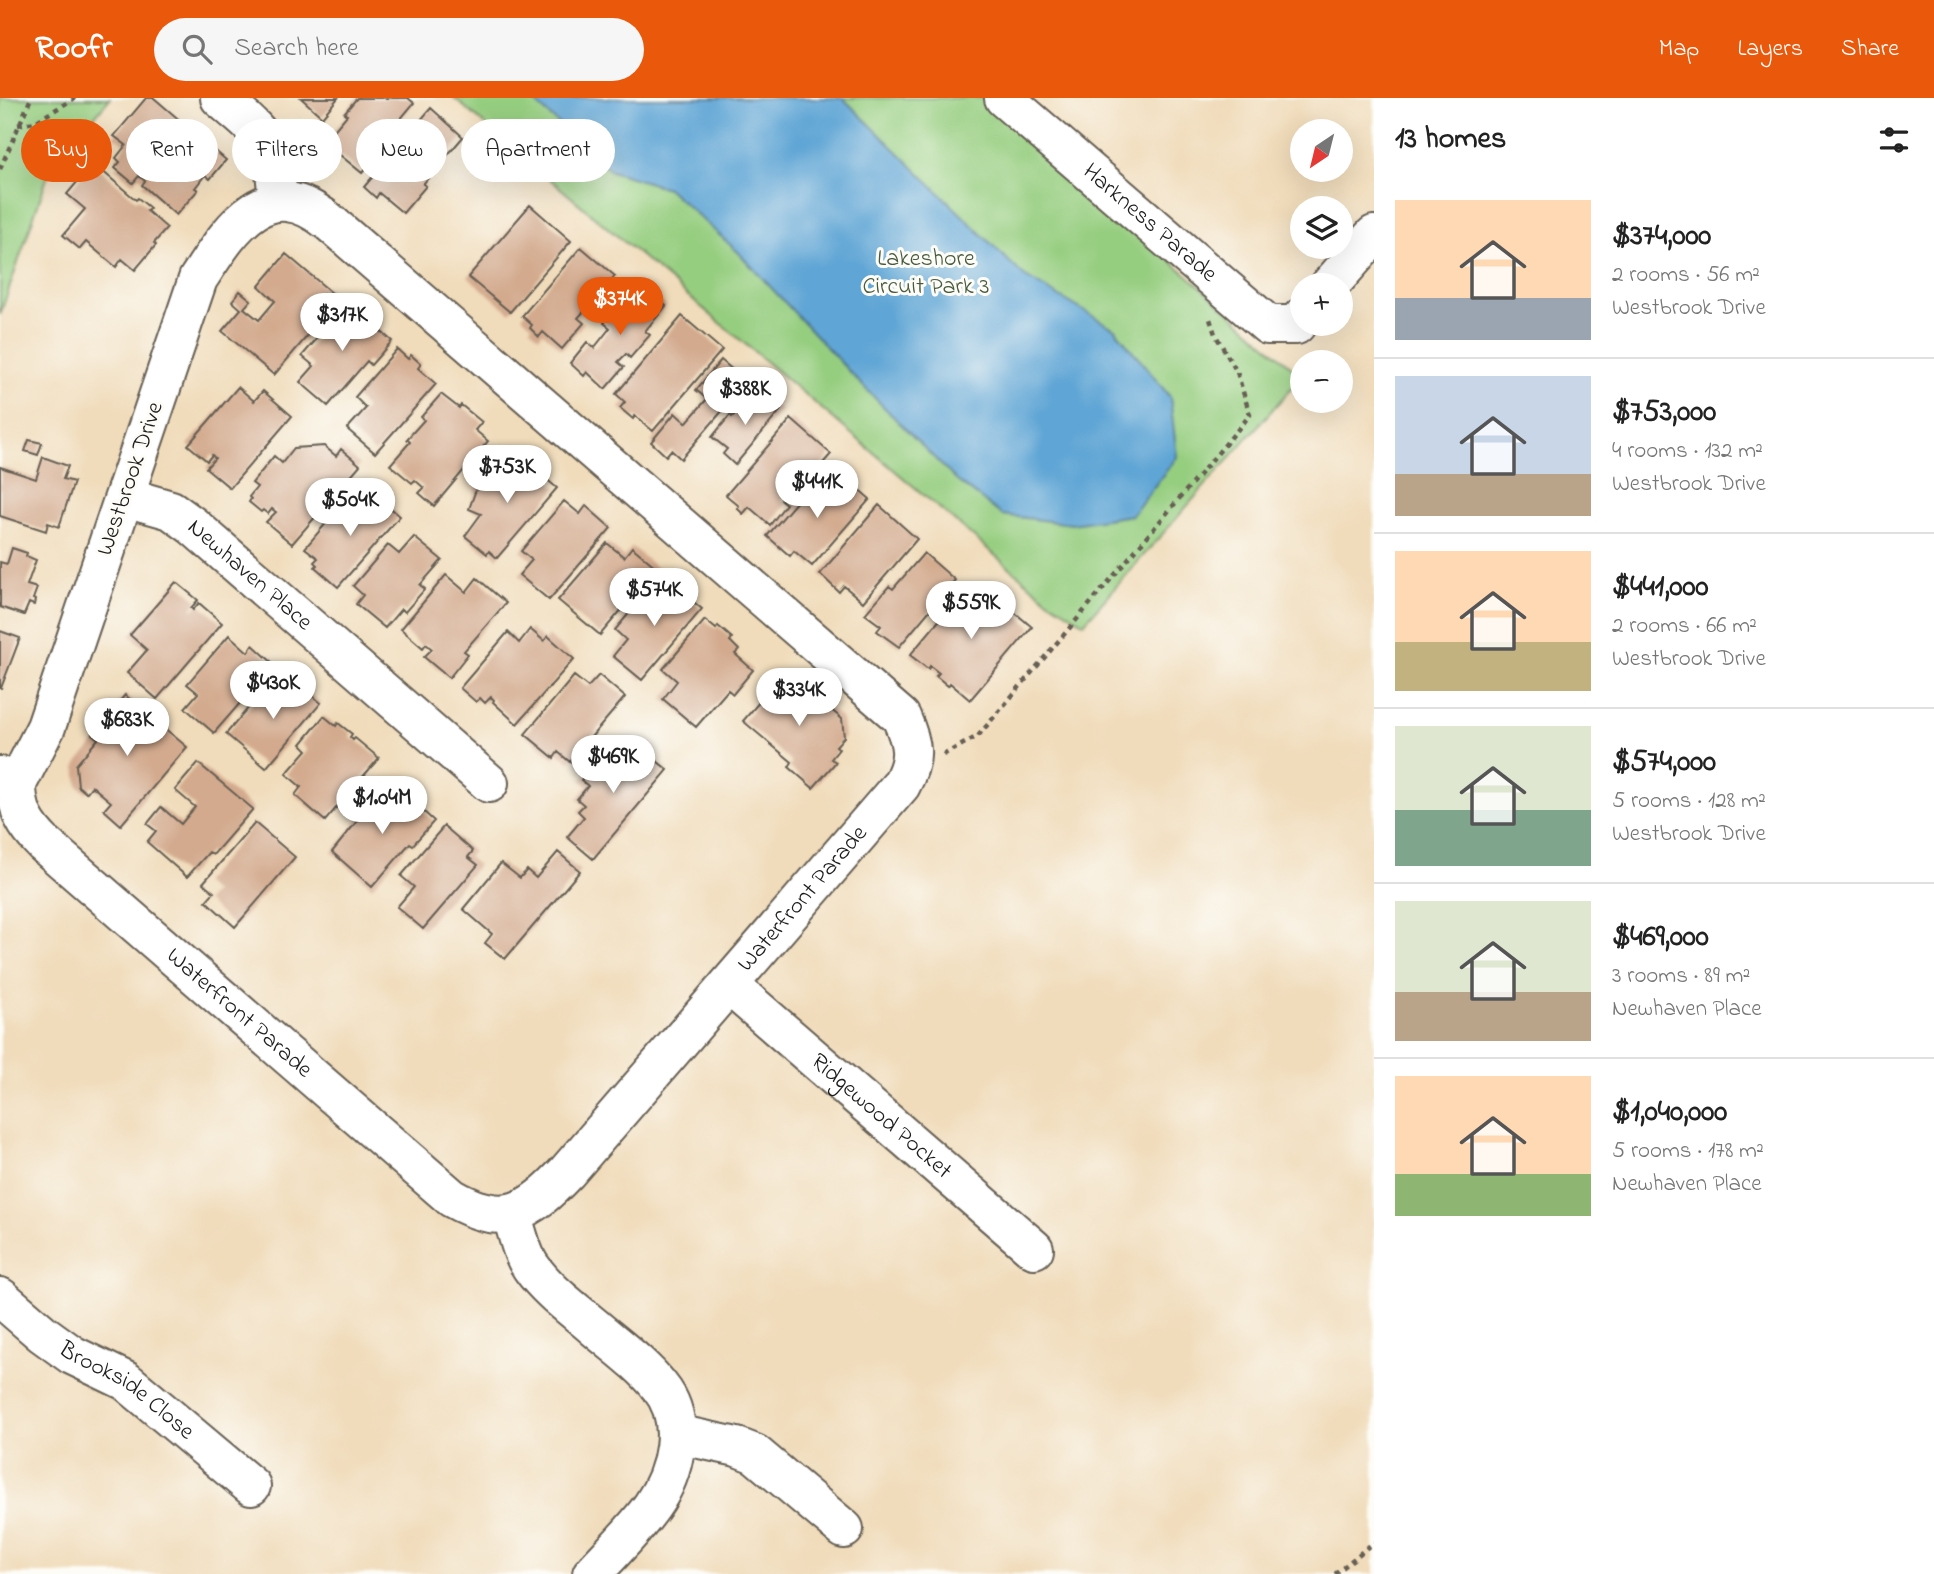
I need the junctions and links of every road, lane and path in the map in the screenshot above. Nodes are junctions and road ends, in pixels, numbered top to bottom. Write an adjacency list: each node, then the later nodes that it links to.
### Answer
1 (31, 98): 5 (path)
2 (75, 98): 5 (path)
3 (220, 98): 7 (street)
4 (1004, 98): 10 (street, Harkness Parade)
5 (18, 125): 6 (path)
6 (0, 169)
7 (278, 201): 12 (street, Westbrook Drive); 13 (street)
8 (1374, 235): 9 (street)
9 (1341, 273)
10 (1226, 289): 11 (street, Harkness Parade); 13 (path)
11 (1290, 325)
12 (125, 497): 14 (street, Westbrook Drive); 15 (street, Newhaven Place)
13 (912, 758): 16 (street, Waterfront Parade)
14 (8, 780): 17 (street, Waterfront Parade)
15 (489, 783)
16 (729, 985): 17 (street, Waterfront Parade); 18 (street, Ridgewood Pocket)
17 (511, 1213): 20 (street)
18 (1034, 1250)
19 (0, 1297): 21 (street, Brookside Close)
20 (676, 1434): 22 (street); 24 (street)
21 (251, 1486)
22 (844, 1530)
23 (1374, 1542): 25 (path)
24 (592, 1574)
25 (1335, 1574)

